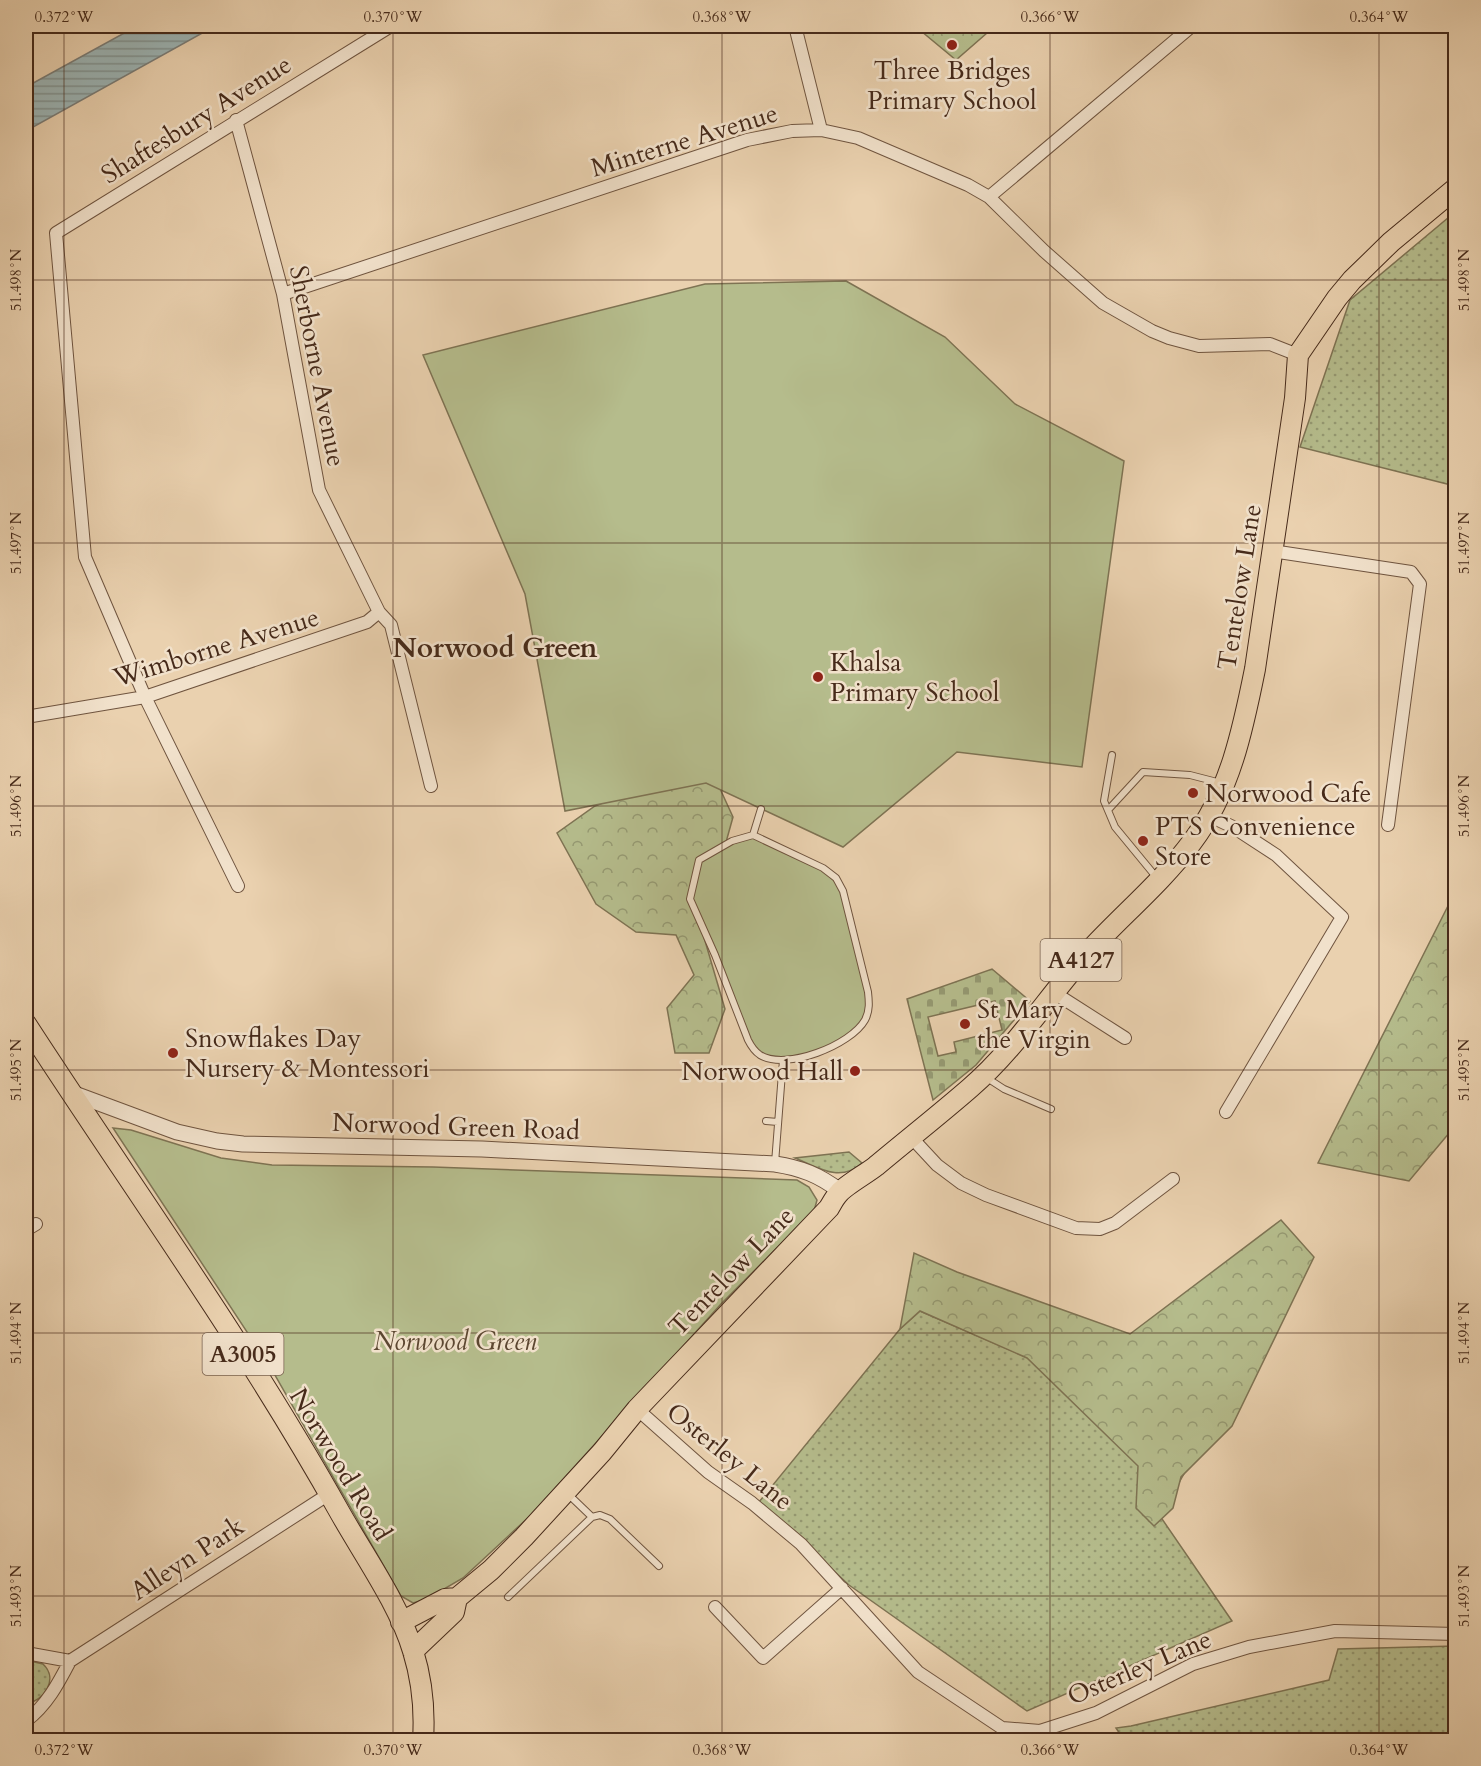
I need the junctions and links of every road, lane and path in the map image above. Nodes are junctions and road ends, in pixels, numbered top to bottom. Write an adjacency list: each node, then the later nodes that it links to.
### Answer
1 (391, 26): 4 (street, Shaftesbury Avenue)
2 (795, 26): 5 (street)
3 (1192, 26): 7 (street)
4 (236, 120): 8 (street, Sherborne Avenue); 12 (street, Shaftesbury Avenue)
5 (821, 130): 7 (street, Minterne Avenue); 8 (street, Minterne Avenue)
6 (1455, 188): 9 (main road)
7 (989, 197): 9 (street, Minterne Avenue)
8 (283, 294): 11 (street, Sherborne Avenue)
9 (1298, 355): 10 (main road, Tentelow Lane / A4127)
10 (1272, 551): 15 (main road, Tentelow Lane / A4127); 20 (street)
11 (379, 612): 12 (street, Wimborne Avenue); 16 (street, Sherborne Avenue)
12 (146, 697): 13 (street, Wimborne Avenue); 23 (street)
13 (26, 717)
14 (1112, 755): 18 (lane)
15 (1225, 784): 18 (lane); 19 (main road, Tentelow Lane / A4127)
16 (431, 786)
17 (760, 809): 21 (lane)
18 (1108, 810): 22 (lane)
19 (1210, 816): 22 (main road, Tentelow Lane / A4127); 31 (street)
20 (1388, 825)
21 (753, 835): 27 (lane); 27 (lane)
22 (1159, 881): 24 (main road, Tentelow Lane / A4127)
23 (238, 886)
24 (1053, 992): 26 (street); 28 (main road, Tentelow Lane / A4127)
25 (26, 1024): 29 (main road, Norwood Road / A3005)
26 (1125, 1038)
27 (783, 1060): 33 (lane)
28 (984, 1076): 30 (lane); 34 (main road, Tentelow Lane / A4127)
29 (72, 1093): 35 (street, Norwood Green Road); 40 (main road, Norwood Road / A3005)
30 (1051, 1109)
31 (1226, 1112)
32 (766, 1121): 33 (lane)
33 (778, 1122): 35 (lane)
34 (911, 1137): 36 (street); 37 (main road, Tentelow Lane / A4127)
35 (775, 1164): 37 (street, Norwood Green Road)
36 (1173, 1179)
37 (840, 1191): 38 (main road, Tentelow Lane / A4127)
38 (637, 1409): 39 (main road, Tentelow Lane / A4127); 43 (street, Osterley Lane)
39 (565, 1491): 41 (lane); 45 (main road, Tentelow Lane / A4127)
40 (329, 1494): 47 (main road, Norwood Road / A3005); 51 (street, Alleyn Park)
41 (592, 1517): 42 (lane); 44 (lane)
42 (659, 1566)
43 (842, 1588): 46 (street); 48 (street, Osterley Lane)
44 (508, 1597)
45 (457, 1598): 47 (main road, Tentelow Lane / A4127); 49 (main road, Tentelow Lane / A4127)
46 (715, 1607)
47 (401, 1622): 49 (main road, Norwood Road / A3005)
48 (1455, 1634)
49 (413, 1651): 53 (main road, Norwood Road / A3005)
50 (26, 1653): 51 (street)
51 (70, 1661): 52 (street)
52 (26, 1721)
53 (423, 1740)

